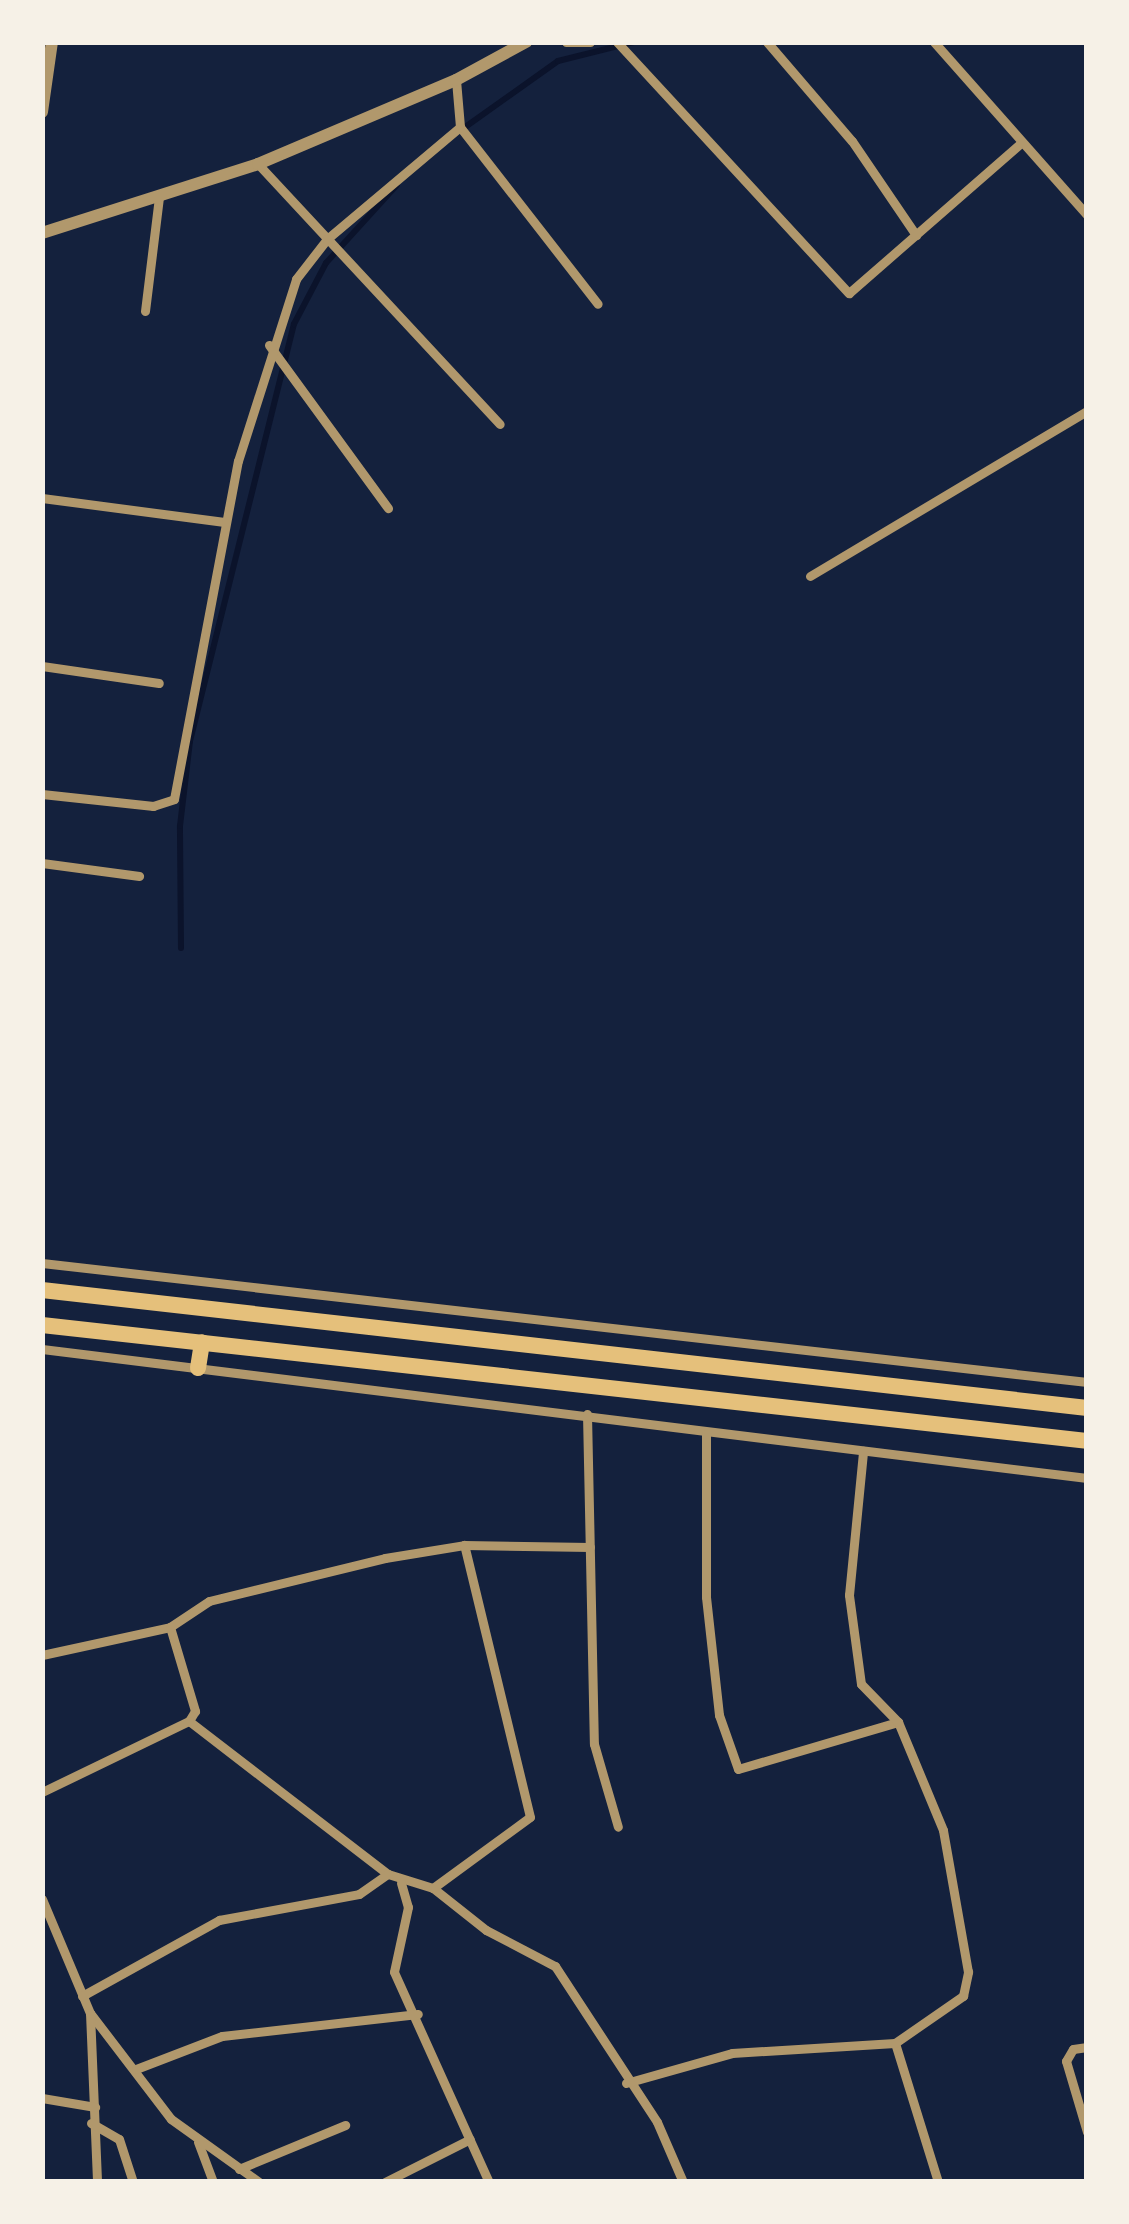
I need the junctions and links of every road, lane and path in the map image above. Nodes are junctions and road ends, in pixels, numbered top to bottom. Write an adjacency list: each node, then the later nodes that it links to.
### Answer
1 (52, 42): 9 (street)
2 (526, 42): 8 (street)
3 (566, 42): 4 (street)
4 (590, 42)
5 (617, 42): 16 (street)
6 (767, 42): 16 (street)
7 (934, 42): 11 (street)
8 (456, 80): 10 (street); 12 (street)
9 (42, 112)
10 (460, 127): 17 (street); 18 (street)
11 (1021, 143): 14 (street); 16 (street)
12 (258, 164): 13 (street); 17 (street)
13 (159, 197): 15 (street); 19 (street)
14 (1087, 215)
15 (42, 233)
16 (916, 236)
17 (327, 239): 20 (street); 22 (street)
18 (598, 304)
19 (146, 311)
20 (269, 345): 24 (street); 25 (street)
21 (1087, 411): 26 (street)
22 (500, 424)
23 (42, 499): 25 (street)
24 (388, 508)
25 (224, 522): 29 (street)
26 (810, 576)
27 (42, 666): 28 (street)
28 (159, 682)
29 (42, 794)
30 (42, 863): 31 (street)
31 (139, 876)
32 (42, 1263): 38 (street)
33 (42, 1290): 39 (highway)
34 (42, 1324): 35 (highway)
35 (202, 1342): 37 (highway); 42 (highway)
36 (42, 1349): 37 (street)
37 (198, 1368): 40 (street)
38 (1087, 1382)
39 (1087, 1408)
40 (587, 1414): 41 (street); 46 (street)
41 (706, 1434): 43 (street); 50 (street)
42 (1087, 1441)
43 (862, 1451): 44 (street); 50 (street)
44 (1087, 1478)
45 (464, 1545): 46 (street); 47 (street); 55 (street)
46 (590, 1547): 52 (street)
47 (170, 1627): 48 (street); 49 (street)
48 (42, 1655)
49 (189, 1721): 51 (street); 53 (street)
50 (898, 1722): 60 (street)
51 (42, 1792)
52 (618, 1827)
53 (388, 1874): 54 (street); 57 (street)
54 (401, 1882): 55 (street); 59 (street)
55 (433, 1888): 63 (street)
56 (42, 1899): 57 (street)
57 (82, 1996): 58 (street)
58 (89, 2013): 62 (street); 65 (street)
59 (418, 2014): 62 (street); 69 (street)
60 (895, 2043): 63 (street); 79 (street)
61 (1087, 2047): 68 (street)
62 (136, 2069): 70 (street)
63 (626, 2083): 78 (street)
64 (42, 2098): 65 (street)
65 (95, 2107): 66 (street)
66 (91, 2123): 72 (street); 73 (street)
67 (345, 2125): 71 (street)
68 (1087, 2132)
69 (470, 2139): 76 (street); 77 (street)
70 (198, 2141): 71 (street); 74 (street)
71 (238, 2169): 75 (street)
72 (97, 2182)
73 (134, 2182)
74 (213, 2182)
75 (259, 2182)
76 (386, 2182)
77 (489, 2182)
78 (683, 2182)
79 (938, 2182)

